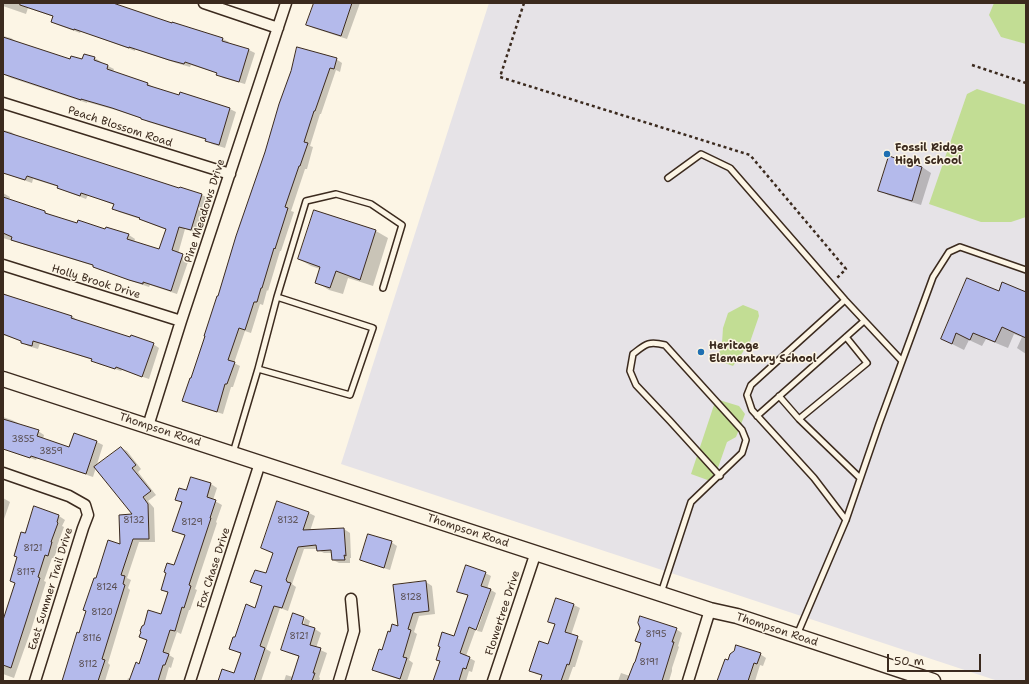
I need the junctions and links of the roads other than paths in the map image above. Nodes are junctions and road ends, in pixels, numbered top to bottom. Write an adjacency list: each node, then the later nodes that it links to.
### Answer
1 (204, 3): 3 (street)
2 (286, 3): 3 (street, Pine Meadows Drive)
3 (278, 28): 5 (street, Pine Meadows Drive)
4 (3, 103): 5 (street, Peach Blossom Road)
5 (230, 174): 13 (street, Pine Meadows Drive)
6 (668, 178): 11 (lane)
7 (3, 265): 13 (street, Holly Brook Drive)
8 (1026, 270): 15 (lane)
9 (383, 288): 10 (lane)
10 (277, 297): 16 (lane); 16 (lane)
11 (845, 300): 12 (lane); 19 (lane)
12 (864, 320): 14 (lane); 15 (lane)
13 (181, 321): 21 (street, Pine Meadows Drive)
14 (846, 337): 18 (lane); 20 (lane)
15 (902, 361): 26 (lane)
16 (258, 369): 22 (lane)
17 (3, 379): 21 (street, Thompson Road)
18 (778, 396): 19 (lane); 20 (lane)
19 (757, 416): 27 (lane)
20 (799, 419): 26 (lane)
21 (148, 426): 22 (street, Thompson Road)
22 (233, 454): 23 (street, Thompson Road)
23 (260, 463): 28 (street, Thompson Road); 34 (street, Fox Chase Drive)
24 (3, 473): 33 (street, East Summer Trail Drive)
25 (720, 476): 25 (lane); 29 (lane)
26 (860, 478): 27 (lane)
27 (846, 520): 32 (lane)
28 (536, 552): 29 (street, Thompson Road); 36 (street, Flowertree Drive)
29 (661, 593): 31 (street, Thompson Road)
30 (351, 599): 35 (street)
31 (710, 610): 32 (street, Thompson Road); 37 (street)
32 (796, 636): 38 (street, Thompson Road)
33 (35, 681)
34 (190, 681)
35 (339, 681)
36 (494, 681)
37 (688, 681)
38 (933, 681)

